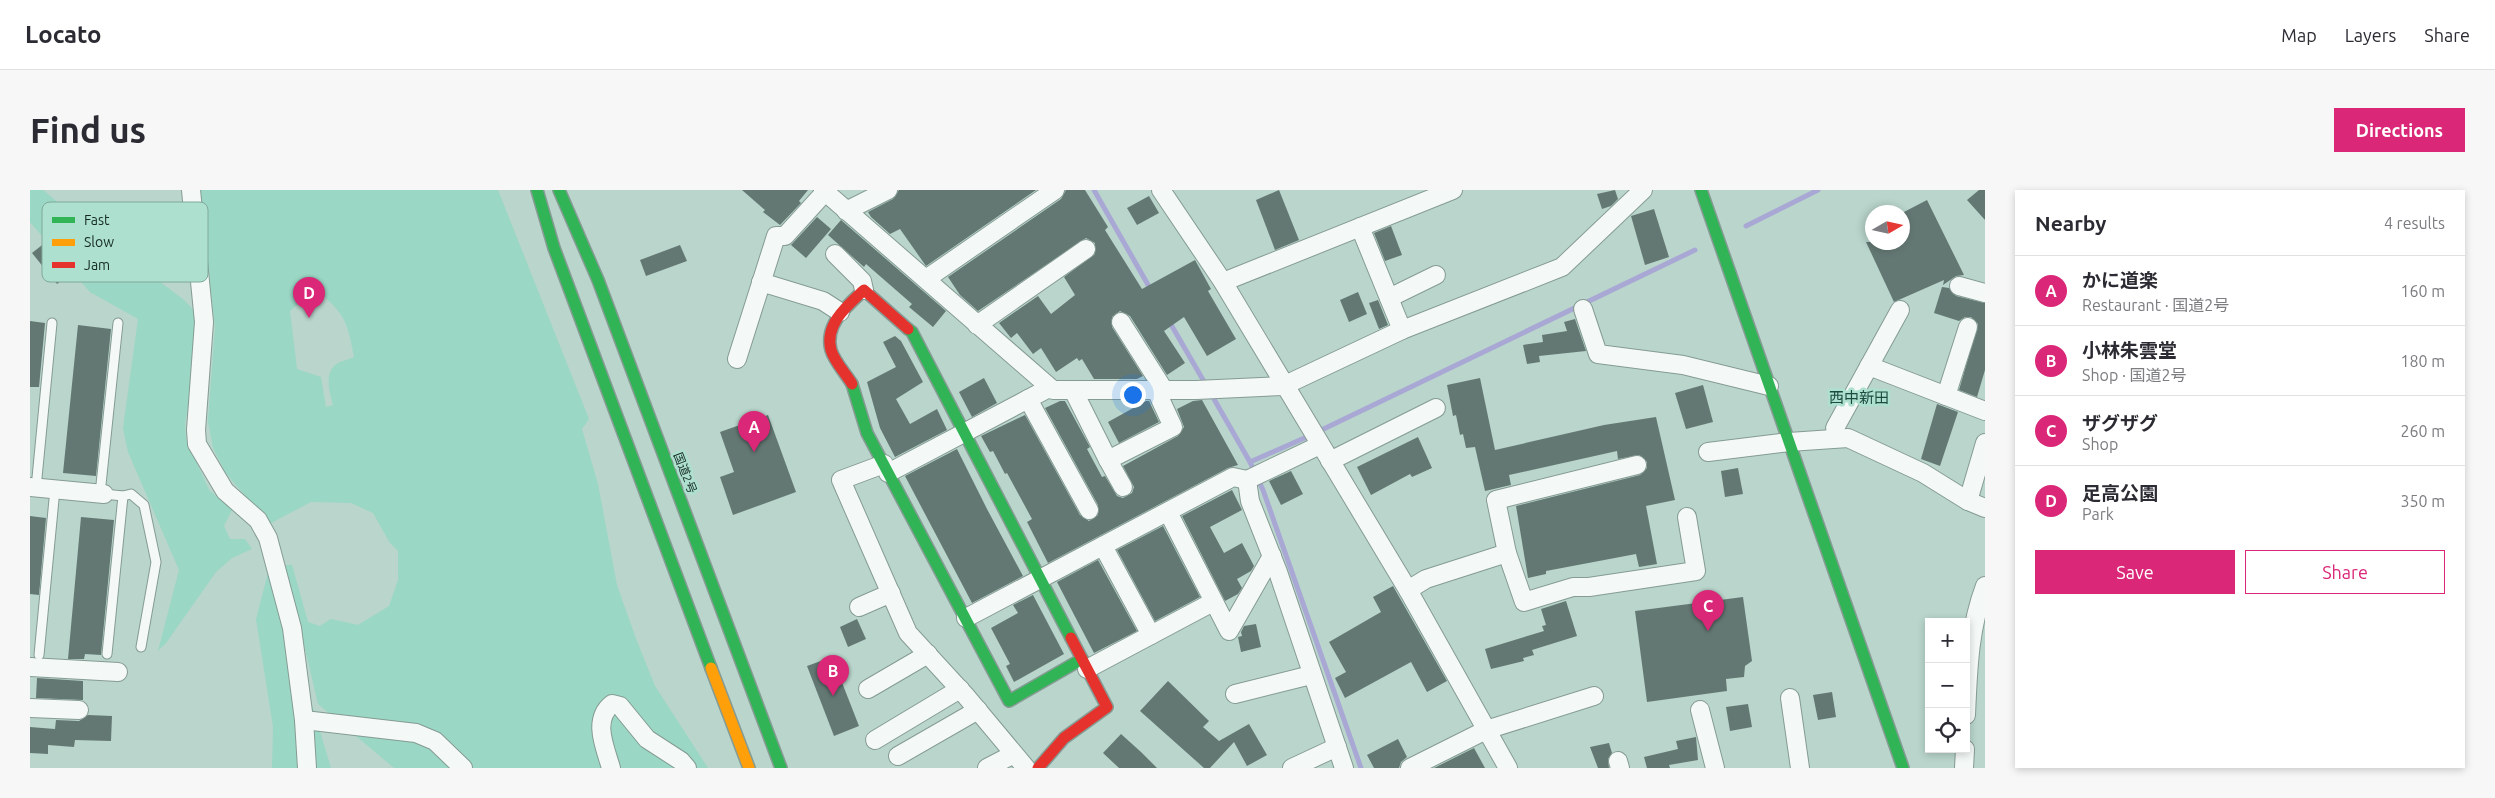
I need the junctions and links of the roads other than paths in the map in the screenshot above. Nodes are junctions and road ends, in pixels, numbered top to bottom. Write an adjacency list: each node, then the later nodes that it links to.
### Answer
1 (536, 190): 14 (main road)
2 (559, 190): 19 (main road, 国道2号)
3 (888, 190): 10 (street)
4 (1055, 190): 18 (street)
5 (1161, 190): 22 (street)
6 (1700, 190): 39 (main road)
7 (824, 191): 10 (street); 21 (street)
8 (1446, 191): 13 (street)
9 (1637, 193): 35 (street)
10 (846, 210): 18 (street)
11 (531, 211): 14 (main road)
12 (584, 218): 19 (main road)
13 (1360, 227): 22 (street); 26 (street)
14 (554, 248): 107 (main road)
15 (1086, 249): 33 (street)
16 (835, 254): 24 (street)
17 (1436, 275): 26 (street)
18 (926, 279): 33 (street)
19 (598, 280): 108 (main road, 国道2号)
20 (200, 282): 96 (street)
21 (761, 282): 29 (street); 36 (street)
22 (1223, 282): 38 (street)
23 (1959, 286): 25 (street)
24 (864, 290): 29 (main road); 48 (main road)
25 (1985, 294)
26 (1389, 298): 35 (street)
27 (1583, 309): 39 (street)
28 (1900, 310): 37 (street)
29 (840, 312): 56 (main road)
30 (1120, 322): 42 (street)
31 (118, 323): 61 (lane)
32 (52, 324): 58 (lane)
33 (978, 325): 40 (street)
34 (1968, 327): 43 (street)
35 (1402, 330): 38 (street)
36 (737, 359)
37 (1869, 366): 43 (street); 47 (street)
38 (1283, 386): 42 (street); 49 (street)
39 (1769, 386): 50 (main road)
40 (1049, 388): 41 (street); 44 (street)
41 (1073, 390): 42 (street); 53 (street)
42 (1160, 390): 53 (street)
43 (1946, 396): 46 (street)
44 (1028, 399): 48 (street); 65 (street)
45 (1436, 408): 54 (street)
46 (1985, 411)
47 (1835, 428)
48 (964, 432): 56 (street); 71 (main road)
49 (1316, 437): 54 (street); 57 (street)
50 (1788, 442): 52 (street); 63 (street); 118 (main road)
51 (1985, 443): 63 (street)
52 (1708, 452)
53 (1108, 460): 59 (street)
54 (1330, 461): 73 (street)
55 (1637, 465): 69 (street)
56 (886, 469): 74 (street); 77 (main road)
57 (1247, 480): 66 (street); 70 (street)
58 (33, 487): 60 (street)
59 (1123, 487)
60 (56, 490): 61 (street); 82 (lane)
61 (102, 494): 62 (lane)
62 (123, 496): 79 (lane); 80 (lane)
63 (1968, 501): 64 (street)
64 (1985, 508)
65 (1089, 510)
66 (1168, 512): 68 (street); 75 (street)
67 (1687, 517): 69 (street)
68 (1103, 546): 71 (street); 78 (street)
69 (1507, 553): 73 (street)
70 (1272, 556): 75 (street); 85 (street)
71 (1040, 579): 77 (street); 83 (main road)
72 (1985, 586): 92 (street)
73 (1408, 590): 97 (street)
74 (891, 594): 76 (street); 81 (street)
75 (1213, 602): 78 (street)
76 (859, 607)
77 (966, 618): 83 (main road)
78 (1151, 635): 83 (street)
79 (141, 647)
80 (107, 654)
81 (928, 654): 86 (street); 87 (street)
82 (34, 661): 84 (street)
83 (1084, 664): 111 (main road)
84 (118, 672)
85 (1311, 675): 88 (street); 99 (street)
86 (868, 689)
87 (960, 689): 94 (street); 98 (street)
88 (1235, 694)
89 (1594, 696): 97 (street)
90 (1790, 698): 117 (street)
91 (30, 708): 93 (street)
92 (1966, 708)
93 (79, 710)
94 (978, 710): 101 (street); 102 (street)
95 (1700, 710): 116 (street)
96 (304, 720): 103 (street); 104 (street)
97 (1486, 730): 114 (street); 115 (street)
98 (875, 740)
99 (1337, 747): 112 (street); 113 (street)
100 (1965, 753): 119 (street)
101 (1014, 754): 109 (street); 110 (street)
102 (898, 756)
103 (307, 768)
104 (463, 768)
105 (611, 768): 106 (street)
106 (687, 768)
107 (749, 768)
108 (781, 768)
109 (987, 768)
110 (1026, 768)
111 (1038, 768)
112 (1292, 768)
113 (1344, 768)
114 (1410, 768)
115 (1508, 768)
116 (1715, 768)
117 (1800, 768)
118 (1903, 768)
119 (1964, 768)

